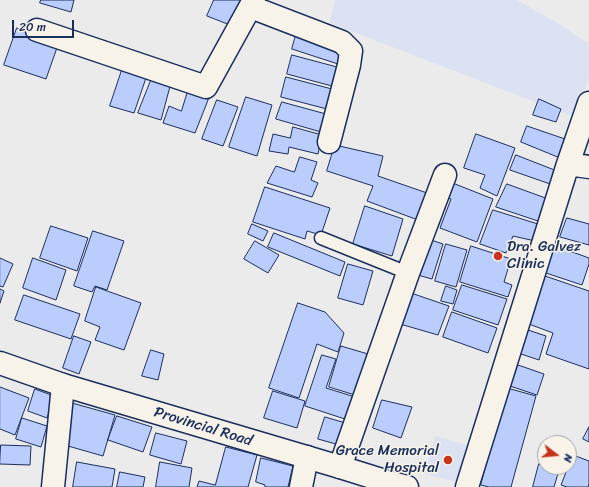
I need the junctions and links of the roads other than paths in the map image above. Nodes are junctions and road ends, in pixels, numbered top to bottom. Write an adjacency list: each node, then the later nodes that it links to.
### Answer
1 (252, 3): 2 (street); 4 (street)
2 (37, 30)
3 (589, 104): 5 (street)
4 (329, 142)
5 (579, 166): 16 (street)
6 (445, 176): 8 (street)
7 (321, 238): 8 (lane)
8 (408, 274): 12 (street)
9 (0, 363): 10 (street, Provincial Road)
10 (63, 385): 11 (street, Provincial Road); 13 (street)
11 (307, 458): 12 (street, Provincial Road); 14 (street)
12 (340, 467): 15 (street, Provincial Road)
13 (53, 487)
14 (301, 487)
15 (407, 487)
16 (467, 487)

